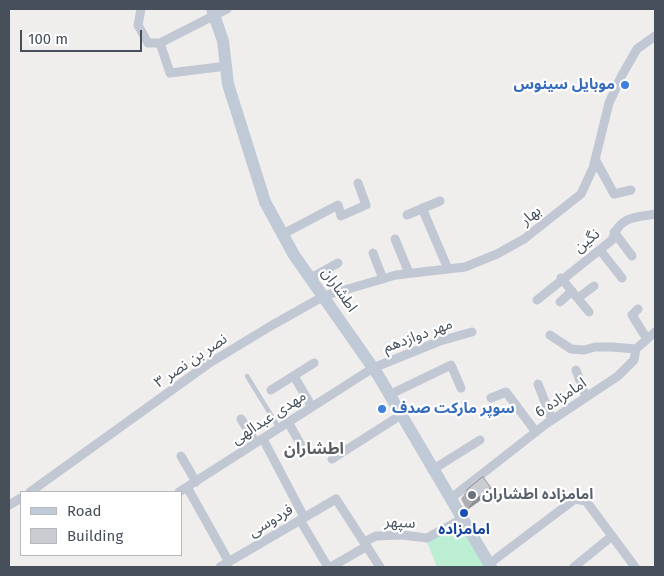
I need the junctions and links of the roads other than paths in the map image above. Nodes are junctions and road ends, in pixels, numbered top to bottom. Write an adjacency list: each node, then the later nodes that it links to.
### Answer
1 (143, 9): 5 (street)
2 (227, 9): 3 (street)
3 (213, 12): 5 (street); 6 (street, اطشاران)
4 (655, 36): 7 (street, بهار)
5 (160, 44): 6 (street)
6 (227, 66): 15 (street, اطشاران)
7 (595, 159): 9 (street); 21 (street, بهار)
8 (358, 183): 15 (street)
9 (631, 190)
10 (440, 201): 11 (street)
11 (422, 208): 13 (street); 21 (street)
12 (655, 214): 14 (street, نگین)
13 (407, 215)
14 (614, 232): 17 (street, نگین); 19 (street)
15 (283, 234): 23 (street, اطشاران)
16 (395, 239): 22 (street)
17 (600, 250): 24 (street, نگین); 25 (street)
18 (373, 253): 26 (street)
19 (632, 256)
20 (338, 263): 23 (street)
21 (448, 269): 22 (street, بهار)
22 (409, 274): 26 (street, بهار)
23 (311, 278): 29 (street, اطشاران)
24 (561, 278): 28 (street); 30 (street, نگین)
25 (622, 278)
26 (383, 279): 29 (street, بهار)
27 (594, 286): 28 (street)
28 (575, 294): 31 (street); 33 (street)
29 (324, 296): 40 (street, اطشاران); 65 (street, نصر بن نصر ۳)
30 (537, 300)
31 (560, 302)
32 (638, 310): 37 (street)
33 (590, 312)
34 (472, 332): 40 (street, مهر دوازدهم)
35 (655, 332): 37 (street, امامزاده 6)
36 (550, 335): 38 (street)
37 (647, 339): 38 (street, امامزاده 6)
38 (636, 349): 48 (street, امامزاده 6)
39 (314, 363): 43 (street)
40 (373, 368): 47 (street, اطشاران); 50 (street, مهدی عبدالهی)
41 (576, 370): 48 (street)
42 (247, 376): 55 (lane)
43 (294, 376): 46 (street); 50 (street)
44 (538, 384): 53 (street)
45 (461, 388): 47 (street)
46 (270, 390)
47 (390, 394): 51 (street, اطشاران)
48 (586, 397): 53 (street, امامزاده 6)
49 (491, 398): 56 (street)
50 (312, 407): 54 (street, مهدی عبدالهی)
51 (401, 415): 61 (street); 62 (street, اطشاران)
52 (241, 418): 58 (street)
53 (552, 420): 56 (street, امامزاده 6)
54 (288, 422): 55 (street, مهدی عبدالهی); 59 (street)
55 (279, 428): 58 (street, مهدی عبدالهی)
56 (536, 432): 67 (street, امامزاده 6)
57 (480, 440): 62 (street)
58 (259, 441): 63 (street, مهدی عبدالهی); 69 (street)
59 (301, 445)
60 (181, 456): 63 (street)
61 (332, 459)
62 (432, 470): 67 (street, اطشاران)
63 (196, 482): 64 (street, مهدی عبدالهی)
64 (183, 490): 73 (street)
65 (31, 491)
66 (20, 499): 68 (street)
67 (450, 499): 70 (street, اطشاران)
68 (9, 505)
69 (302, 519): 72 (street, فردوسی); 73 (street, فردوسی); 76 (street)
70 (462, 519): 72 (street, سپهر); 74 (street, اطشاران)
71 (612, 536): 74 (street); 78 (street); 79 (street)
72 (365, 544): 76 (street, سپهر); 77 (street)
73 (229, 562): 75 (street, فردوسی)
74 (490, 566)
75 (220, 567)
76 (329, 567)
77 (380, 567)
78 (574, 567)
79 (635, 567)

